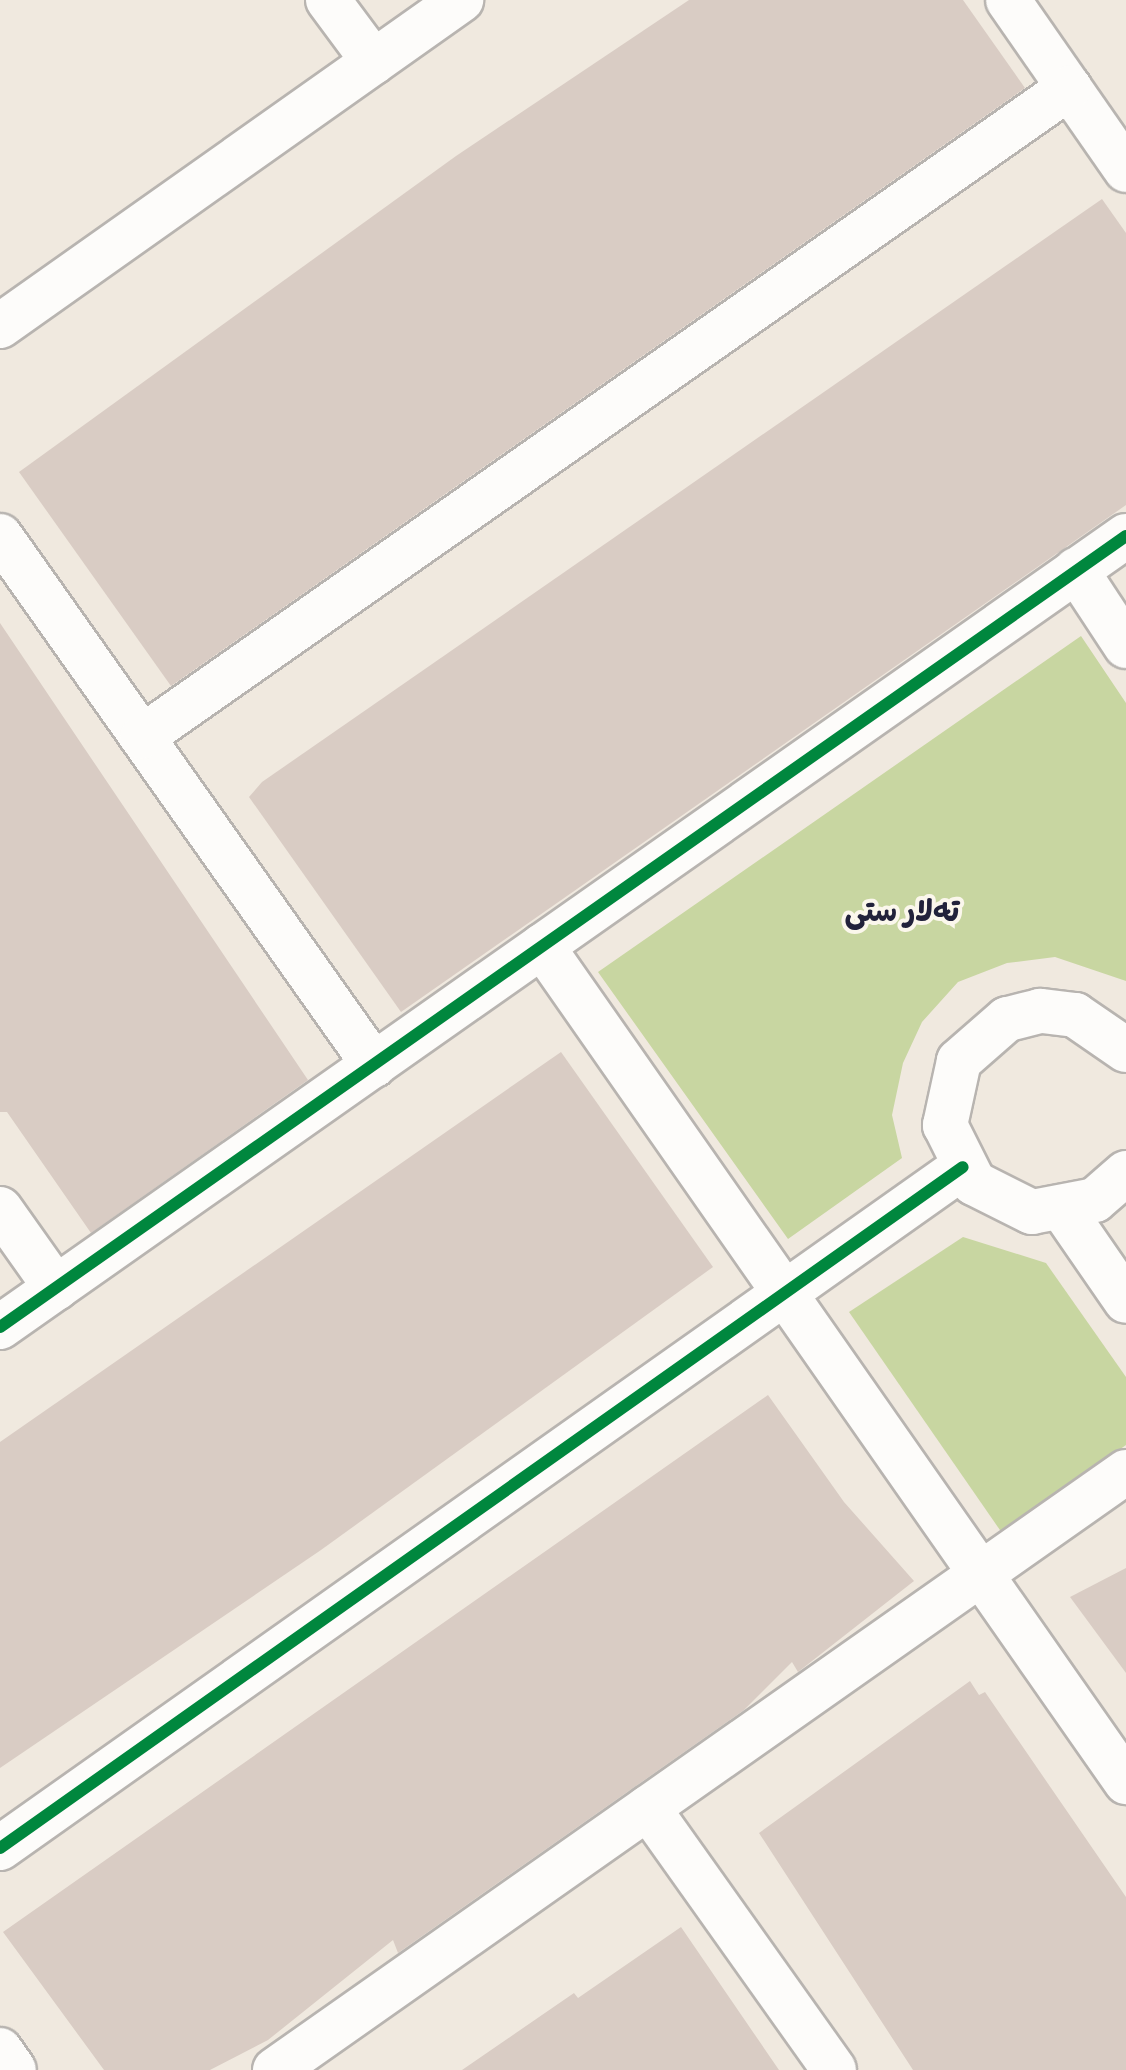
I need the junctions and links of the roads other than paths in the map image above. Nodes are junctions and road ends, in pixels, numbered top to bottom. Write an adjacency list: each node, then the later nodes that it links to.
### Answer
1 (328, 0): 4 (street)
2 (461, 0): 4 (street)
3 (1008, 0): 5 (street)
4 (374, 62): 7 (street)
5 (1069, 88): 6 (street); 12 (street)
6 (1126, 170)
7 (0, 326)
8 (0, 536): 12 (street)
9 (1126, 536): 10 (street)
10 (1076, 570): 11 (street); 13 (street)
11 (1126, 646)
12 (142, 737): 15 (street)
13 (542, 946): 15 (street); 21 (street)
14 (1126, 1050): 16 (street)
15 (374, 1065): 20 (street)
16 (963, 1167): 19 (street); 21 (street)
17 (1126, 1173): 19 (street)
18 (0, 1209): 20 (street)
19 (1064, 1211): 22 (street)
20 (56, 1288): 23 (street)
21 (783, 1295): 25 (street); 28 (street)
22 (1126, 1301)
23 (0, 1327)
24 (1126, 1472): 25 (street)
25 (980, 1575): 26 (street); 27 (street)
26 (1126, 1782)
27 (648, 1808): 31 (street); 32 (street)
28 (0, 1848)
29 (0, 2050): 30 (street)
30 (14, 2070)
31 (275, 2070)
32 (834, 2070)

